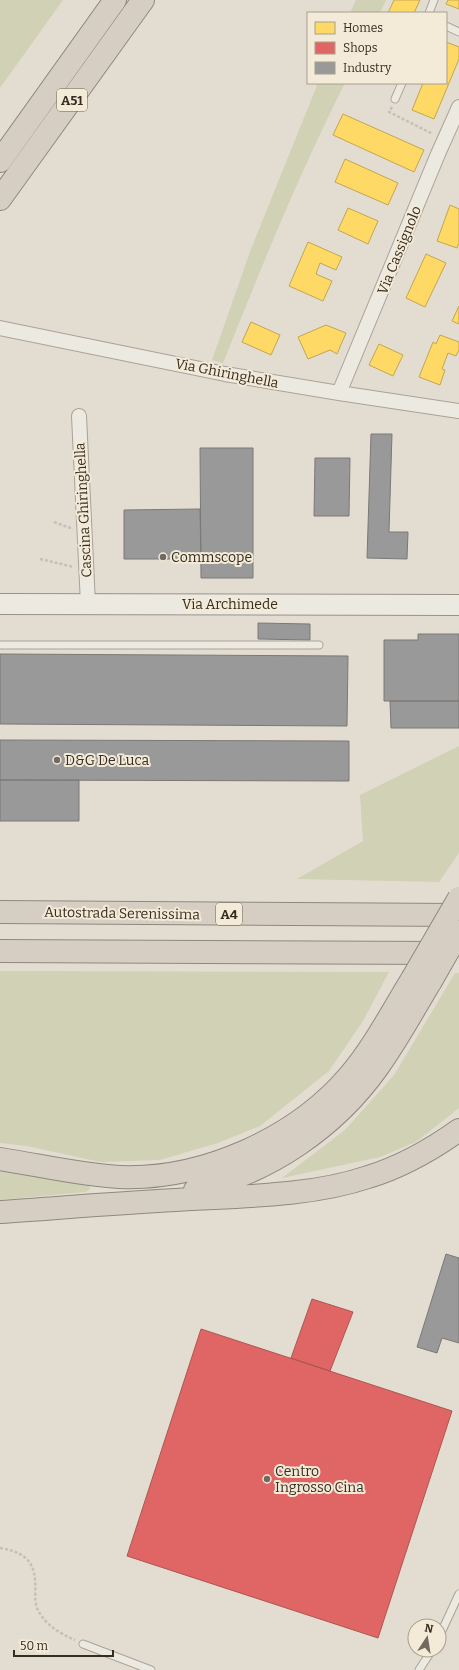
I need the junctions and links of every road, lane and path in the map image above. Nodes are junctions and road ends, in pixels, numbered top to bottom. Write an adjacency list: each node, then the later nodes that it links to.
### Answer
1 (115, 0): 11 (highway, A51)
2 (143, 0): 12 (highway, A51)
3 (434, 0): 4 (lane)
4 (429, 12)
5 (447, 26): 6 (lane)
6 (459, 32)
7 (402, 84): 8 (lane)
8 (395, 99): 10 (path)
9 (459, 107): 10 (street, Via Cassignolo)
10 (445, 139): 14 (street, Via Cassignolo)
11 (0, 161)
12 (0, 199)
13 (0, 328): 14 (street, Via Ghiringhella)
14 (339, 393): 15 (street, Via Ghiringhella)
15 (458, 408)
16 (79, 416): 18 (street, Cascina Ghiringhella)
17 (54, 522): 18 (path)
18 (84, 534): 20 (street, Cascina Ghiringhella)
19 (40, 559): 20 (path)
20 (86, 570): 22 (street, Cascina Ghiringhella)
21 (0, 604): 22 (street, Via Archimede)
22 (88, 604): 23 (street, Via Archimede)
23 (459, 605)
24 (0, 645): 25 (lane)
25 (319, 645)
26 (459, 898): 34 (highway, bridge)
27 (459, 902): 29 (highway)
28 (0, 912): 29 (highway, Autostrada Serenissima / A4)
29 (370, 915): 30 (highway, Autostrada Serenissima / A4)
30 (459, 915)
31 (459, 932): 34 (highway, bridge)
32 (0, 951): 33 (highway)
33 (459, 953)
34 (422, 980): 36 (highway); 37 (highway)
35 (459, 1130): 37 (highway)
36 (0, 1159)
37 (139, 1202): 38 (highway)
38 (0, 1212)
39 (0, 1548): 42 (path)
40 (459, 1594): 41 (lane)
41 (447, 1620)
42 (83, 1644): 44 (lane)
43 (427, 1658): 45 (lane)
44 (151, 1670)
45 (419, 1670)

